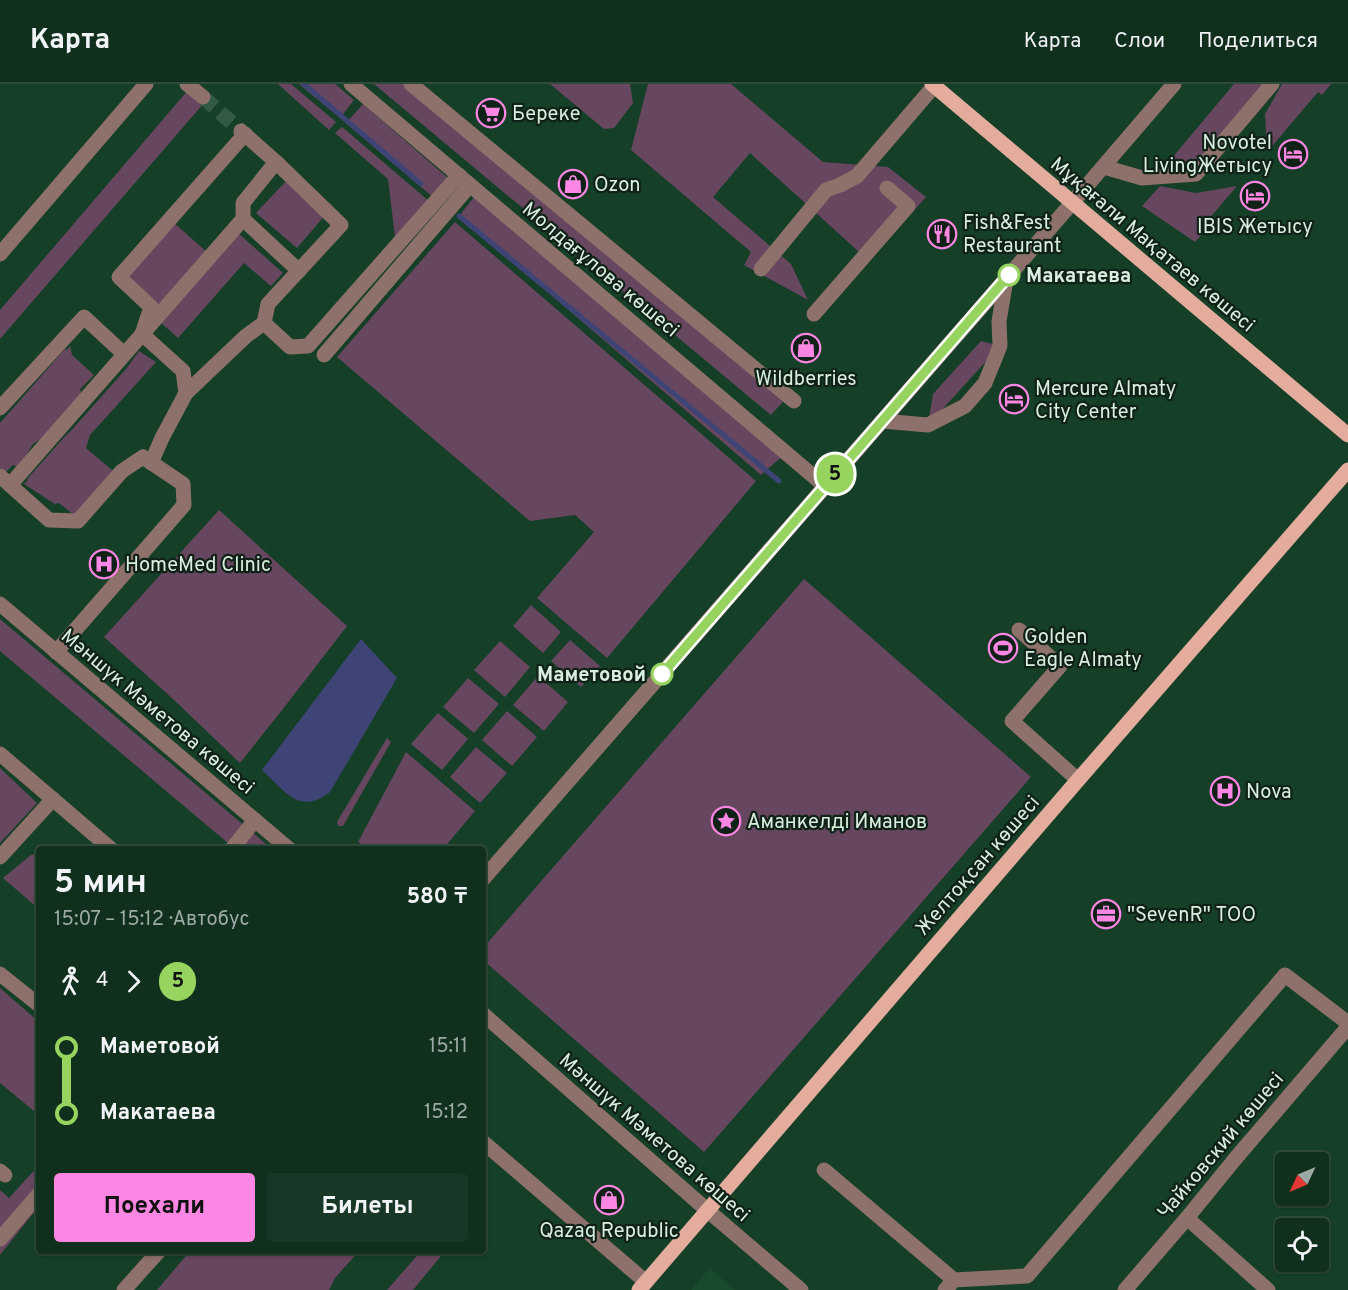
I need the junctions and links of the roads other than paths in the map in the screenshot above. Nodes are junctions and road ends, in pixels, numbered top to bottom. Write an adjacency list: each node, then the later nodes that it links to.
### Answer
1 (146, 84): 15 (street)
2 (187, 84): 8 (street)
3 (351, 84): 11 (street, Молдағұлова көшесі)
4 (411, 84): 25 (street)
5 (1174, 84): 10 (street)
6 (1272, 84): 10 (street)
7 (933, 85): 13 (main road, Мұқағали Мақатаев көшесі); 16 (street)
8 (203, 97)
9 (276, 162): 14 (street); 17 (street); 21 (street)
10 (1104, 167): 13 (street)
11 (464, 180): 20 (street); 23 (street); 32 (street, Молдағұлова көшесі)
12 (887, 188): 19 (street)
13 (1072, 203): 18 (street); 28 (main road, Мұқағали Мақатаев көшесі)
14 (243, 219): 17 (street); 21 (street)
15 (0, 254)
16 (760, 269)
17 (299, 271): 20 (street)
18 (1006, 279): 27 (street); 27 (street)
19 (814, 314)
20 (264, 323): 24 (street)
21 (142, 334): 22 (street); 24 (street)
22 (124, 354): 26 (street); 31 (street)
23 (324, 355)
24 (186, 393): 29 (street)
25 (794, 401)
26 (0, 408)
27 (882, 421): 32 (street)
28 (1348, 435)
29 (151, 463): 31 (street); 35 (street)
30 (1348, 470): 37 (main road, Желтоқсан көшесі)
31 (5, 480)
32 (825, 486): 44 (street)
33 (0, 604): 35 (street, Мәншүк Мәметова көшесі)
34 (1019, 630): 37 (street)
35 (56, 652): 39 (street, Мәншүк Мәметова көшесі)
36 (0, 754): 38 (street)
37 (1078, 780): 52 (main road, Желтоқсан көшесі)
38 (53, 799): 40 (street); 43 (street)
39 (255, 820): 41 (street); 42 (street, Мәншүк Мәметова көшесі)
40 (108, 846)
41 (234, 846)
42 (285, 846)
43 (0, 857)
44 (486, 876)
45 (0, 974): 46 (street)
46 (36, 1003)
47 (486, 1017): 52 (street, Мәншүк Мәметова көшесі)
48 (1348, 1025): 53 (street, Чайковский көшесі); 56 (street)
49 (486, 1145): 57 (street)
50 (824, 1170): 56 (street)
51 (36, 1197): 54 (street)
52 (707, 1210): 57 (main road, Желтоқсан көшесі); 59 (street, Мәншүк Мәметова көшесі)
53 (1186, 1218): 60 (street, Чайковский көшесі); 61 (street)
54 (0, 1239)
55 (156, 1254): 58 (street)
56 (949, 1285)
57 (643, 1286)
58 (124, 1290)
59 (801, 1290)
60 (1125, 1290)
61 (1268, 1290)

